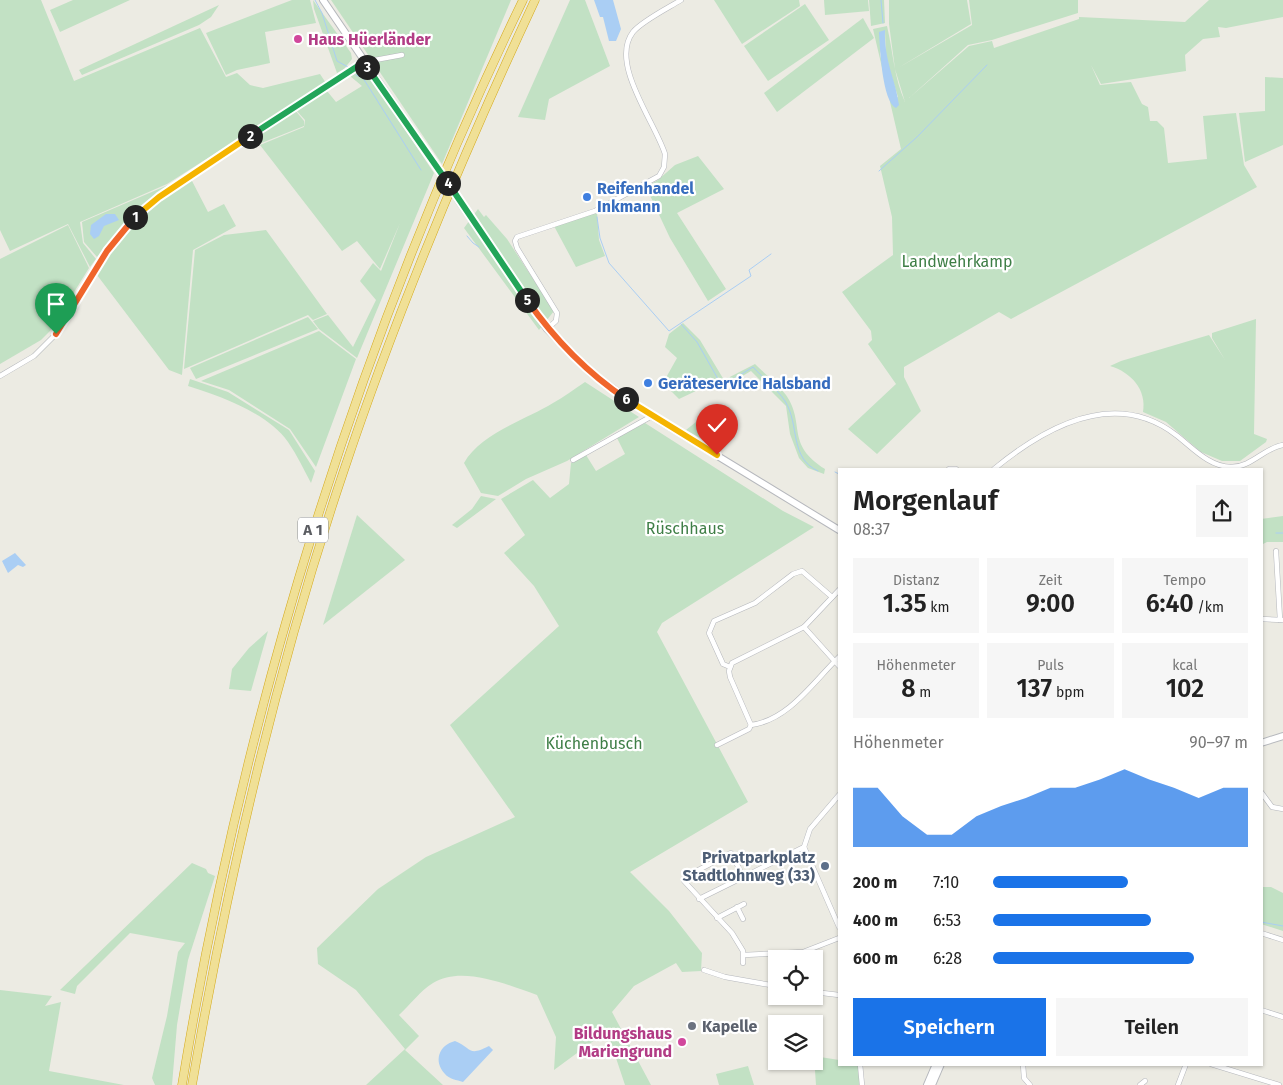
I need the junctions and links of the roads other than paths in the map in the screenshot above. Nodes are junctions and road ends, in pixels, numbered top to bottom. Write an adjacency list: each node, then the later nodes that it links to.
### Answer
1 (323, 0): 6 (main road)
2 (523, 0): 57 (highway, A 1)
3 (535, 0): 58 (highway, A 1)
4 (681, 0): 7 (street)
5 (402, 54): 6 (street)
6 (364, 62): 7 (main road, bridge); 8 (street)
7 (548, 329): 9 (main road)
8 (0, 376)
9 (652, 416): 11 (street); 13 (main road)
10 (1283, 445): 12 (street)
11 (573, 460)
12 (995, 468)
13 (838, 529)
14 (1276, 551): 18 (street)
15 (838, 591): 16 (street)
16 (832, 598): 19 (street); 23 (street)
17 (1263, 618): 18 (street)
18 (1281, 620)
19 (804, 627): 21 (street); 23 (street)
20 (838, 658): 21 (street)
21 (834, 661): 22 (street); 24 (street)
22 (838, 665)
23 (730, 667): 24 (street)
24 (751, 725): 27 (street)
25 (1283, 736): 26 (main road)
26 (1263, 743)
27 (717, 745)
28 (1263, 795): 30 (street)
29 (838, 796): 31 (street)
30 (1283, 809)
31 (804, 847): 32 (street); 38 (street)
32 (743, 876): 33 (street); 33 (street)
33 (699, 899): 36 (street)
34 (744, 904): 35 (street)
35 (738, 908): 36 (street); 37 (street)
36 (717, 918): 42 (street)
37 (743, 919)
38 (838, 925)
39 (1263, 934): 41 (street)
40 (838, 938): 42 (street)
41 (1283, 940)
42 (744, 955): 43 (street)
43 (742, 963)
44 (704, 970): 45 (street)
45 (768, 985)
46 (823, 993): 47 (street)
47 (838, 995)
48 (1263, 1011): 49 (street)
49 (1283, 1017)
50 (860, 1066): 59 (street)
51 (935, 1066): 60 (main road)
52 (940, 1066): 61 (main road)
53 (1023, 1066): 62 (street)
54 (1185, 1066): 64 (street)
55 (1217, 1066): 65 (street)
56 (1145, 1081): 63 (street)
57 (182, 1085)
58 (192, 1085)
59 (862, 1085)
60 (927, 1085)
61 (932, 1085)
62 (1030, 1085)
63 (1140, 1085)
64 (1178, 1085)
65 (1278, 1085)

